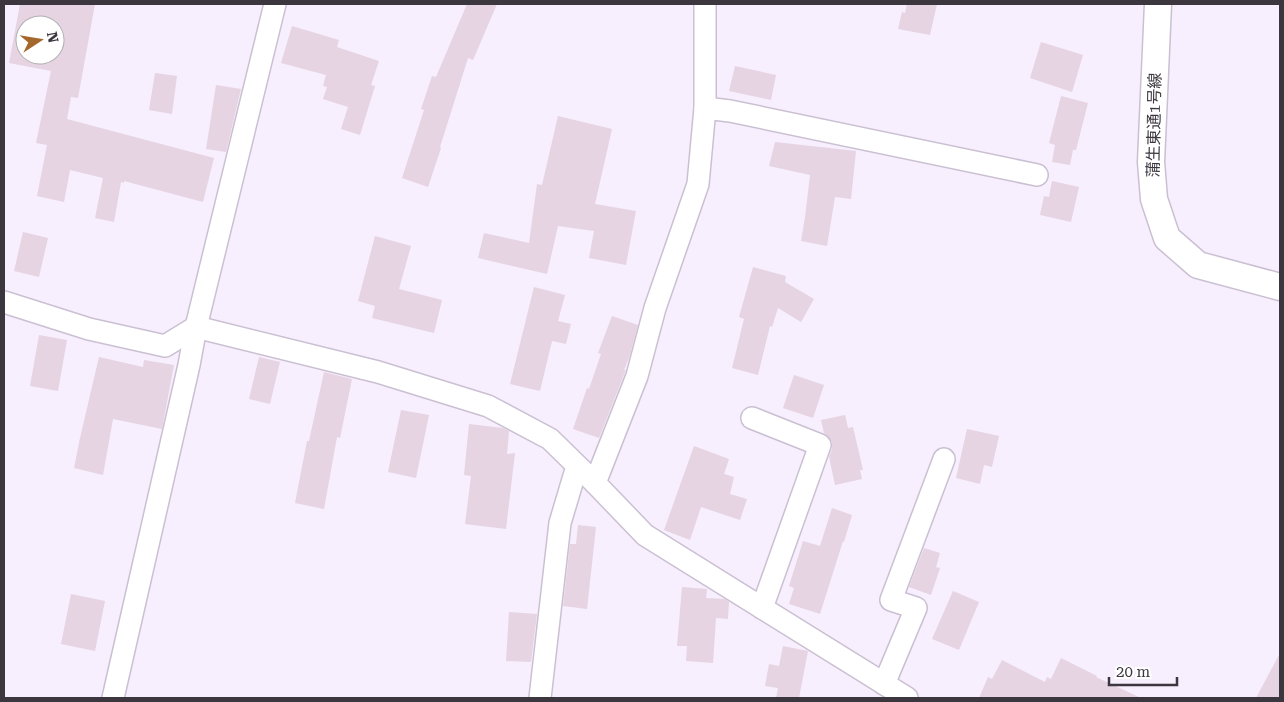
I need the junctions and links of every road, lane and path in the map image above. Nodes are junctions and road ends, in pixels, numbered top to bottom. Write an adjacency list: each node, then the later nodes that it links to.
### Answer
1 (275, 4): 8 (street)
2 (705, 4): 4 (street)
3 (1158, 4): 6 (street, 蒲生東通1号線)
4 (705, 108): 5 (street); 12 (street)
5 (1037, 175)
6 (1280, 287)
7 (4, 302): 8 (street)
8 (196, 327): 11 (street); 15 (street)
9 (752, 418): 13 (street)
10 (944, 460): 14 (street)
11 (578, 466): 12 (street); 16 (street)
12 (595, 483): 13 (street)
13 (762, 608): 14 (street)
14 (884, 684): 17 (street)
15 (113, 698)
16 (540, 698)
17 (907, 698)

